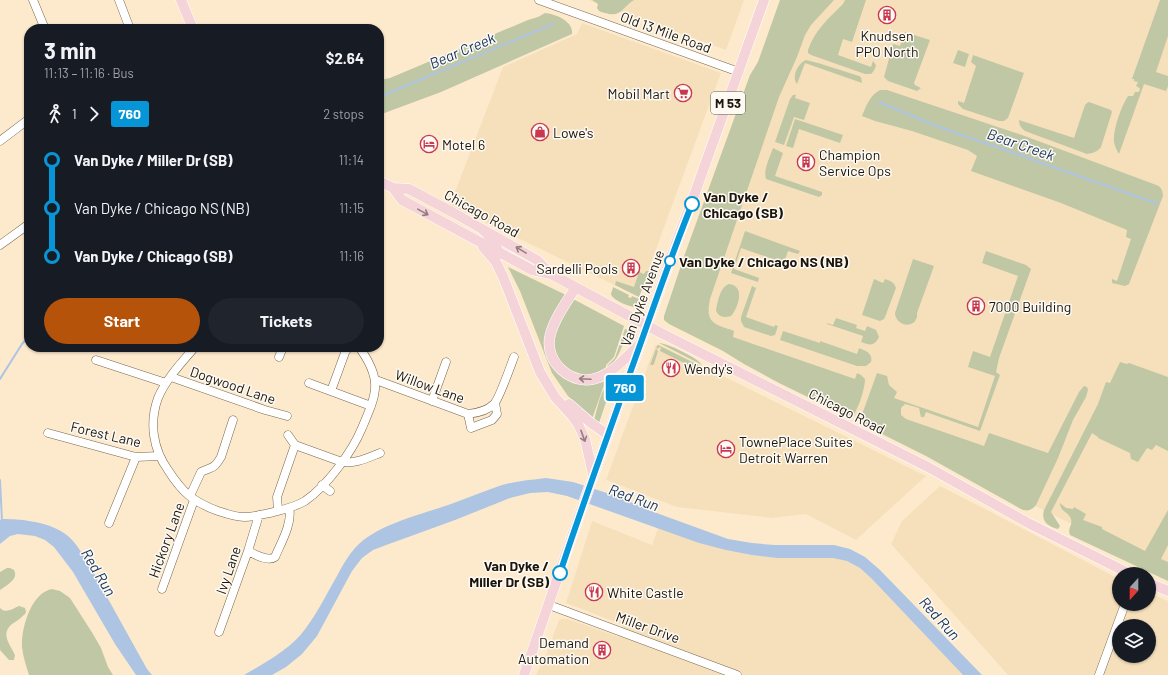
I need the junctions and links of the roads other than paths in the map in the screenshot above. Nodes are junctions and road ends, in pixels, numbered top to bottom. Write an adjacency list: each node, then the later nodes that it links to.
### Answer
1 (33, 0): 6 (street)
2 (119, 0): 7 (street)
3 (182, 0): 8 (main road)
4 (539, 0): 9 (street, Old 13 Mile Road)
5 (764, 0): 9 (main road, Van Dyke Avenue / M 53)
6 (43, 24)
7 (128, 24)
8 (191, 24)
9 (739, 72): 21 (main road, Van Dyke Avenue / M 53)
10 (24, 123): 11 (street)
11 (0, 141)
12 (384, 184): 13 (main road, Chicago Road)
13 (393, 188): 15 (main road, Chicago Road); 16 (main road, Chicago Road, one-way to 16)
14 (24, 228): 17 (street)
15 (483, 230): 18 (main road); 19 (main road, Chicago Road, one-way to 15)
16 (480, 243): 18 (main road, Chicago Road); 49 (main road, one-way to 49)
17 (0, 245)
18 (500, 253): 19 (main road, Chicago Road); 42 (main road)
19 (551, 274): 20 (main road, Chicago Road)
20 (576, 287): 21 (main road, Chicago Road); 22 (main road, one-way to 20)
21 (646, 325): 22 (main road, Van Dyke Avenue / M 53); 58 (main road, Chicago Road)
22 (640, 345): 42 (main road, Van Dyke Avenue / M 53)
23 (191, 352): 31 (street)
24 (281, 352): 27 (street)
25 (345, 352): 34 (street)
26 (363, 352): 32 (street)
27 (279, 357)
28 (514, 357): 36 (street)
29 (96, 360): 31 (street, Dogwood Lane)
30 (446, 362): 35 (street)
31 (168, 380): 39 (street, Dogwood Lane); 46 (street)
32 (376, 380): 35 (street, Willow Lane); 37 (street)
33 (309, 383): 34 (street)
34 (330, 391): 37 (street)
35 (432, 401): 38 (street, Willow Lane)
36 (496, 403): 38 (street, Willow Lane); 38 (street)
37 (371, 406): 48 (street)
38 (468, 414)
39 (286, 416)
40 (233, 420): 52 (street, Hickory Lane)
41 (48, 433): 47 (street, Forest Lane)
42 (608, 434): 49 (main road, Van Dyke Avenue / M 53)
43 (288, 435): 44 (street)
44 (295, 445): 48 (street); 54 (street)
45 (380, 453): 48 (street)
46 (159, 456): 47 (street, Forest Lane); 52 (street)
47 (136, 457): 56 (street)
48 (342, 462): 50 (street)
49 (594, 474): 62 (main road, Van Dyke Avenue / M 53)
50 (322, 485): 51 (street); 53 (street)
51 (330, 491)
52 (192, 498): 55 (street); 60 (street, Hickory Lane)
53 (289, 508): 54 (street); 57 (street)
54 (278, 510): 55 (street)
55 (259, 516): 57 (street, Ivy Lane)
56 (109, 522)
57 (248, 552): 64 (street, Ivy Lane)
58 (1116, 567)
59 (1156, 586): 61 (main road)
60 (162, 589)
61 (1168, 592)
62 (549, 605): 65 (main road, Van Dyke Avenue / M 53); 66 (street, Miller Drive)
63 (1122, 611): 67 (street)
64 (219, 632)
65 (524, 675)
66 (737, 675)
67 (1099, 675)

